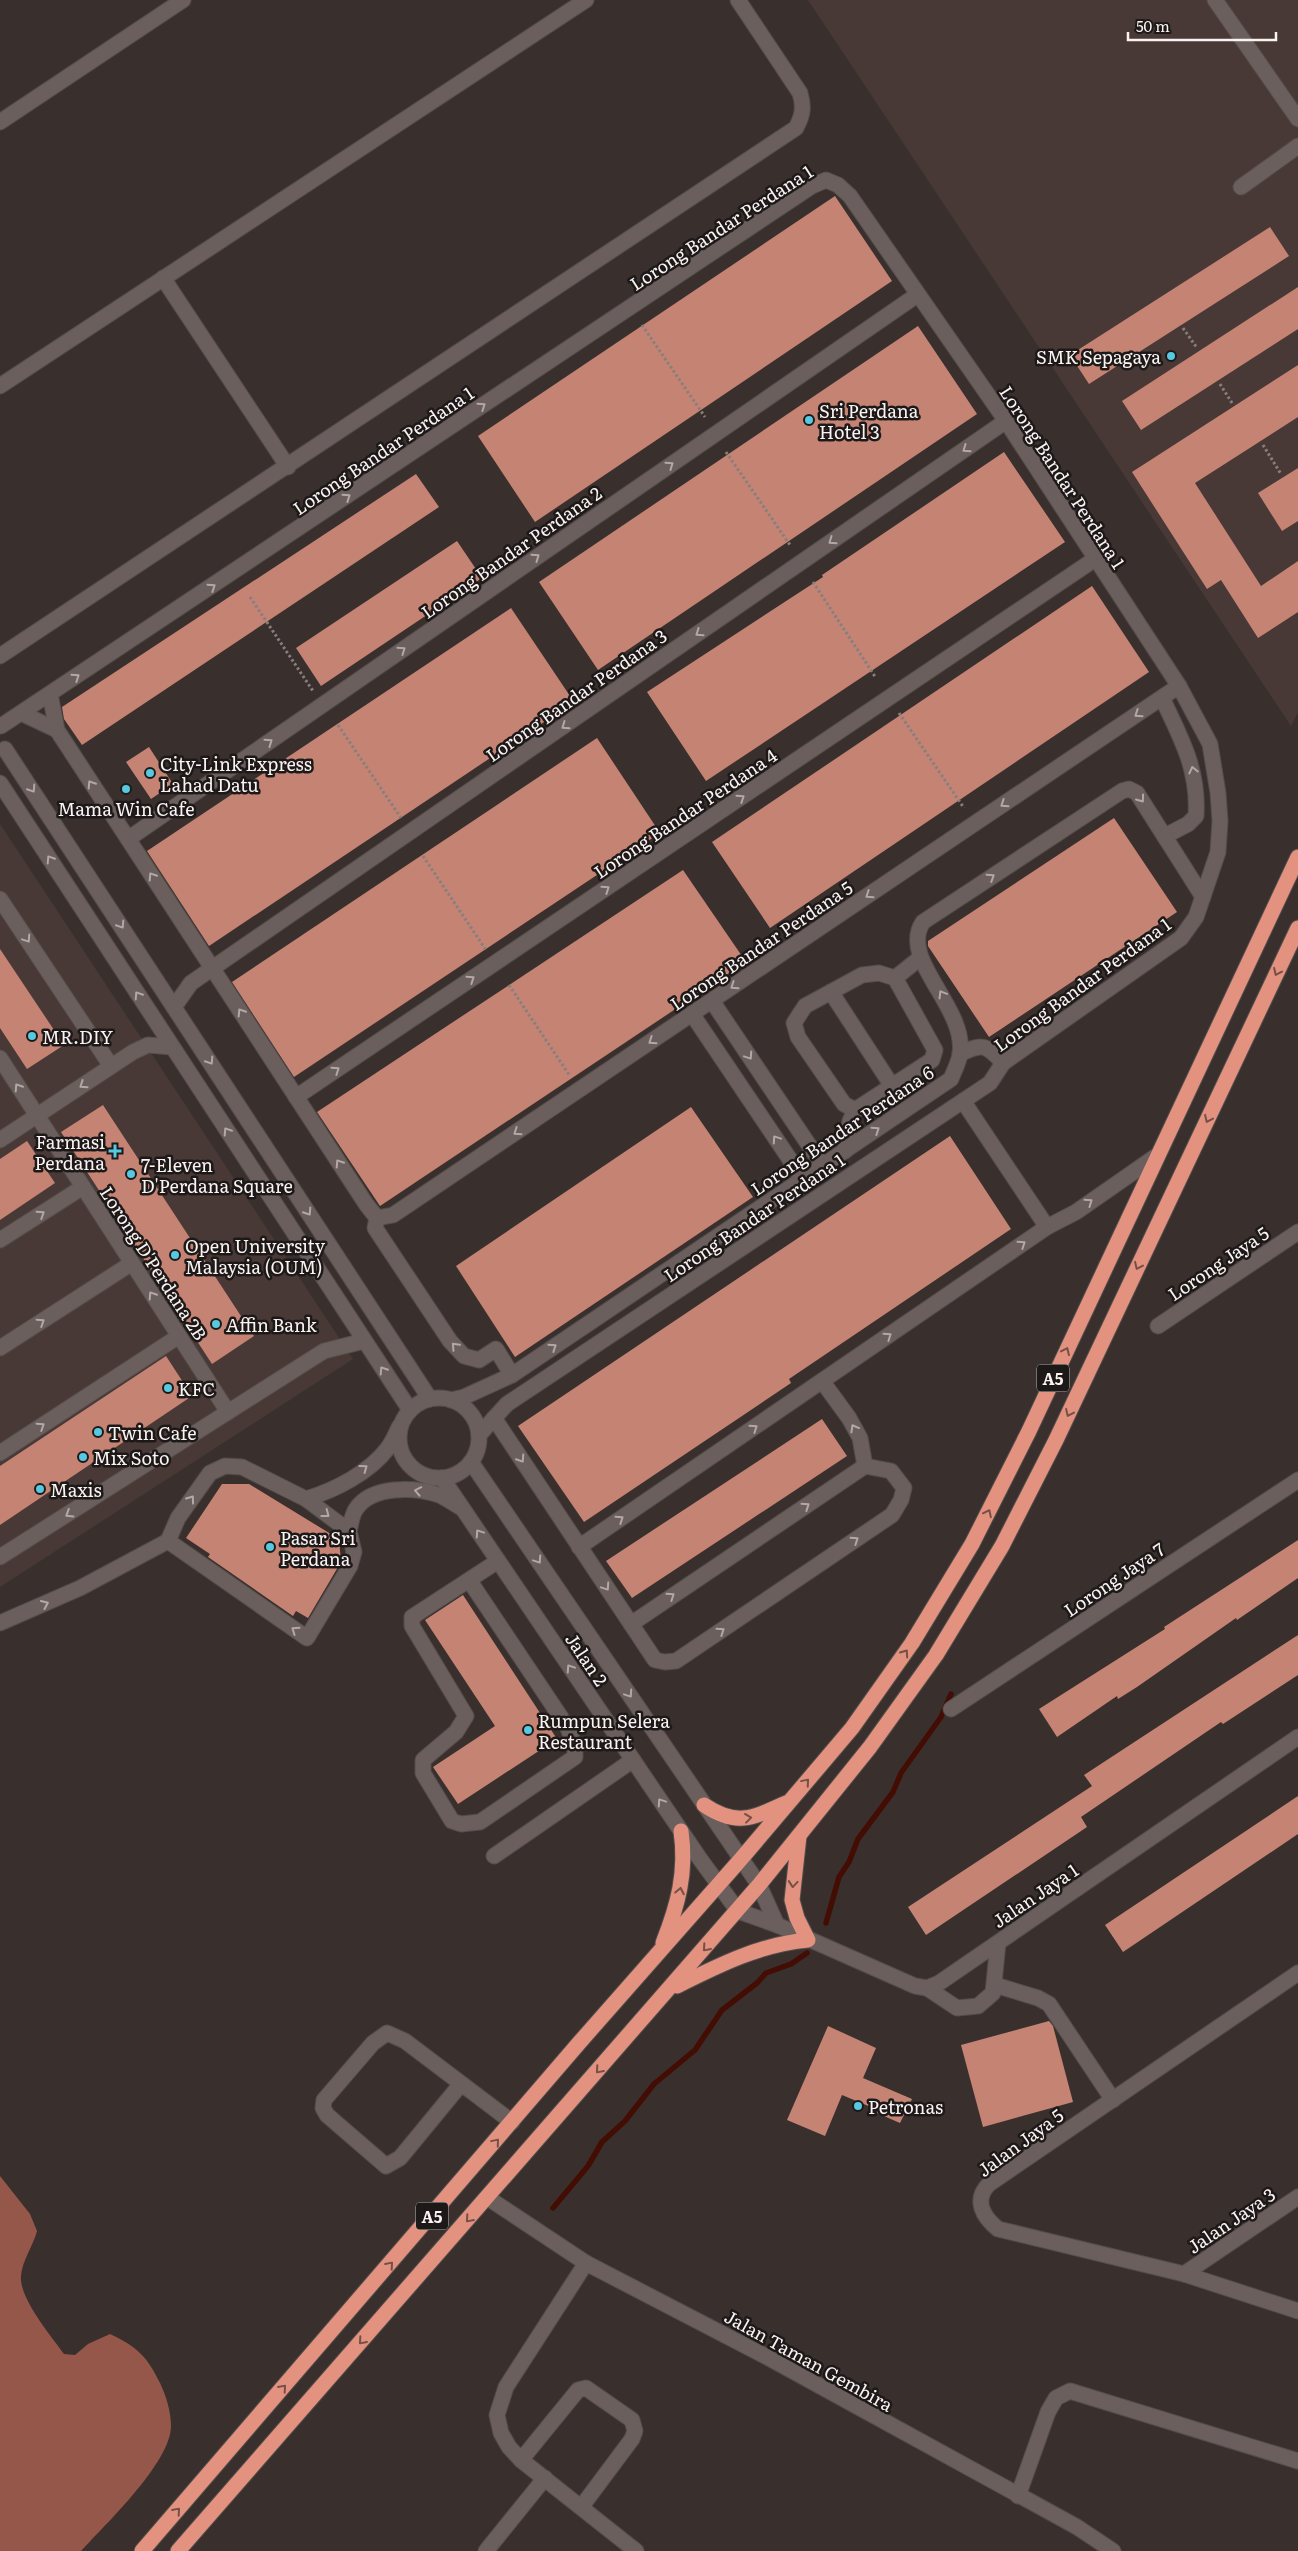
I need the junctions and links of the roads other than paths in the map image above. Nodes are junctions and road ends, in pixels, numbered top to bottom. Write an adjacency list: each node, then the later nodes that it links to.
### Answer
1 (183, 0): 6 (street)
2 (586, 0): 9 (street)
3 (738, 0): 13 (street)
4 (1215, 0): 5 (street)
5 (1298, 119)
6 (0, 122)
7 (1298, 146): 8 (street)
8 (1241, 186)
9 (163, 278): 11 (street); 13 (street)
10 (917, 295): 12 (street, Lorong Bandar Perdana 1); 17 (street, Lorong Bandar Perdana 1, one-way to 10); 25 (street, Lorong Bandar Perdana 2, one-way to 10)
11 (0, 386)
12 (1006, 421): 14 (street, Lorong Bandar Perdana 1); 31 (street, Lorong Bandar Perdana 3, one-way to 31)
13 (288, 467): 15 (street)
14 (1095, 559): 16 (street, Lorong Bandar Perdana 1); 43 (street, Lorong Bandar Perdana 4, one-way to 14)
15 (0, 656)
16 (1179, 686): 18 (street, Lorong Bandar Perdana 5); 27 (street, Lorong Bandar Perdana 1)
17 (50, 694): 19 (street, Lorong Bandar Perdana 1); 21 (street)
18 (1162, 698): 24 (street, one-way to 18); 34 (street, Lorong Bandar Perdana 5, one-way to 34)
19 (21, 714): 20 (street, Lorong Bandar Perdana 1); 21 (street)
20 (0, 726): 22 (street)
21 (56, 730): 25 (street, one-way to 21)
22 (3, 751): 35 (street, one-way to 35)
23 (0, 783): 37 (street, one-way to 23)
24 (1165, 836): 27 (street, Lorong Bandar Perdana 6); 30 (street, Lorong Bandar Perdana 6, one-way to 24)
25 (128, 839): 31 (street, one-way to 25)
26 (1298, 857): 49 (highway, A5)
27 (1203, 897): 40 (street, Lorong Bandar Perdana 1)
28 (0, 899): 41 (street, one-way to 41)
29 (1298, 928): 92 (highway, A5, one-way to 92)
30 (920, 958): 32 (street); 38 (street, Lorong Bandar Perdana 6, one-way to 30)
31 (213, 969): 35 (street, Lorong Bandar Perdana 3); 43 (street, one-way to 31)
32 (895, 978): 33 (street); 42 (street)
33 (831, 992): 42 (street); 45 (street)
34 (712, 1001): 36 (street, Lorong Bandar Perdana 5); 50 (street, one-way to 50)
35 (174, 1007): 64 (street, one-way to 64)
36 (692, 1014): 51 (street, one-way to 36); 53 (street, Lorong Bandar Perdana 5, one-way to 53)
37 (172, 1047): 41 (street); 60 (street, one-way to 37)
38 (960, 1054): 40 (street); 48 (street, Lorong Bandar Perdana 6, one-way to 38)
39 (0, 1058): 46 (street, Lorong D'Perdana 2B, one-way to 39)
40 (1003, 1063): 44 (street, Lorong Bandar Perdana 1)
41 (111, 1066): 46 (street, one-way to 46)
42 (892, 1086): 45 (street)
43 (296, 1097): 53 (street, one-way to 43)
44 (963, 1102): 54 (street); 68 (street, Lorong Bandar Perdana 1)
45 (855, 1110): 48 (street)
46 (37, 1116): 47 (street); 52 (street, Lorong D'Perdana 2B)
47 (0, 1140)
48 (845, 1151): 50 (street, Lorong Bandar Perdana 6)
49 (1155, 1157): 54 (street, one-way to 49); 89 (highway, A5, one-way to 49)
50 (823, 1166): 51 (street, Lorong Bandar Perdana 6)
51 (803, 1179): 62 (street, Lorong Bandar Perdana 6, one-way to 51)
52 (83, 1187): 56 (street, one-way to 52); 57 (street, Lorong D'Perdana 2B)
53 (377, 1218): 62 (street, one-way to 53)
54 (1047, 1227): 63 (street, one-way to 54)
55 (1298, 1232): 58 (street, Lorong Jaya 5)
56 (0, 1240)
57 (132, 1263): 59 (street, Lorong D'Perdana 2B, one-way to 57); 61 (street, one-way to 57)
58 (1158, 1326)
59 (178, 1336): 67 (street, Lorong D'Perdana 2B); 71 (street, one-way to 59)
60 (364, 1341): 66 (street, one-way to 60); 67 (street)
61 (0, 1348)
62 (512, 1375): 65 (street, Lorong Bandar Perdana 6)
63 (822, 1381): 73 (street, one-way to 63); 80 (street, one-way to 63)
64 (430, 1399): 65 (street); 66 (street)
65 (451, 1400): 70 (street)
66 (410, 1410): 69 (street)
67 (228, 1412): 81 (street, one-way to 81)
68 (494, 1418): 70 (street, Lorong Bandar Perdana 1); 80 (street, one-way to 80)
69 (400, 1426): 74 (street); 76 (street, one-way to 69)
70 (479, 1435): 72 (street)
71 (0, 1453)
72 (471, 1462): 74 (street); 90 (street, Jalan 2, one-way to 90)
73 (865, 1466): 85 (street, one-way to 73); 85 (street, one-way to 73)
74 (442, 1478): 77 (street, Jalan 2)
75 (1298, 1480): 86 (street, Lorong Jaya 7)
76 (306, 1499): 78 (street, one-way to 78); 79 (street, one-way to 76)
77 (463, 1509): 78 (street, one-way to 78); 82 (street, Jalan 2, one-way to 77)
78 (349, 1531): 79 (street, one-way to 79)
79 (168, 1541): 84 (street, one-way to 79)
80 (579, 1547): 85 (street, one-way to 85)
81 (0, 1558)
82 (498, 1561): 83 (street); 88 (street, Jalan 2, one-way to 82)
83 (469, 1580): 83 (street)
84 (0, 1623)
85 (631, 1624)
86 (951, 1710)
87 (1298, 1737): 100 (street, Jalan Jaya 1)
88 (633, 1760): 91 (street, Jalan 2, one-way to 88); 93 (street)
89 (791, 1800): 90 (highway, one-way to 89); 94 (highway, A5)
90 (704, 1805): 94 (street, Jalan 2)
91 (681, 1831): 95 (street, Jalan 2); 101 (highway, one-way to 91)
92 (799, 1835): 96 (highway, A5); 99 (highway, one-way to 99)
93 (494, 1856)
94 (741, 1860): 95 (highway, A5); 96 (street, Jalan 2)
95 (719, 1885): 97 (street, Jalan 2); 101 (highway, A5)
96 (760, 1885): 97 (highway, A5); 98 (street, Jalan 2)
97 (738, 1911): 98 (street); 105 (highway, A5, one-way to 105)
98 (777, 1925): 99 (street)
99 (808, 1940): 104 (street); 105 (highway)
100 (998, 1943): 103 (street); 104 (street, Jalan Jaya 1)
101 (659, 1953): 108 (highway, A5)
102 (1298, 1973): 107 (street, Jalan Jaya 5)
103 (995, 1985): 104 (street); 107 (street)
104 (928, 1988)
105 (669, 1990): 110 (highway, A5, one-way to 110)
106 (461, 2084): 106 (street); 108 (street)
107 (1113, 2100): 112 (street, Jalan Jaya 5)
108 (512, 2122): 119 (highway, A5, one-way to 108)
109 (1298, 2197): 112 (street, Jalan Jaya 3)
110 (488, 2198): 111 (street, Jalan Taman Gembira); 120 (highway, A5, one-way to 120)
111 (586, 2262): 114 (street); 117 (street, Jalan Taman Gembira)
112 (1184, 2274): 113 (street, Jalan Jaya 5)
113 (1298, 2311)
114 (522, 2460): 116 (street); 118 (street)
115 (1298, 2461): 117 (street)
116 (545, 2478): 118 (street); 121 (street)
117 (1018, 2496): 123 (street, Jalan Taman Gembira)
118 (582, 2506): 122 (street)
119 (144, 2549)
120 (178, 2551)
121 (486, 2551)
122 (636, 2551)
123 (1113, 2551)

